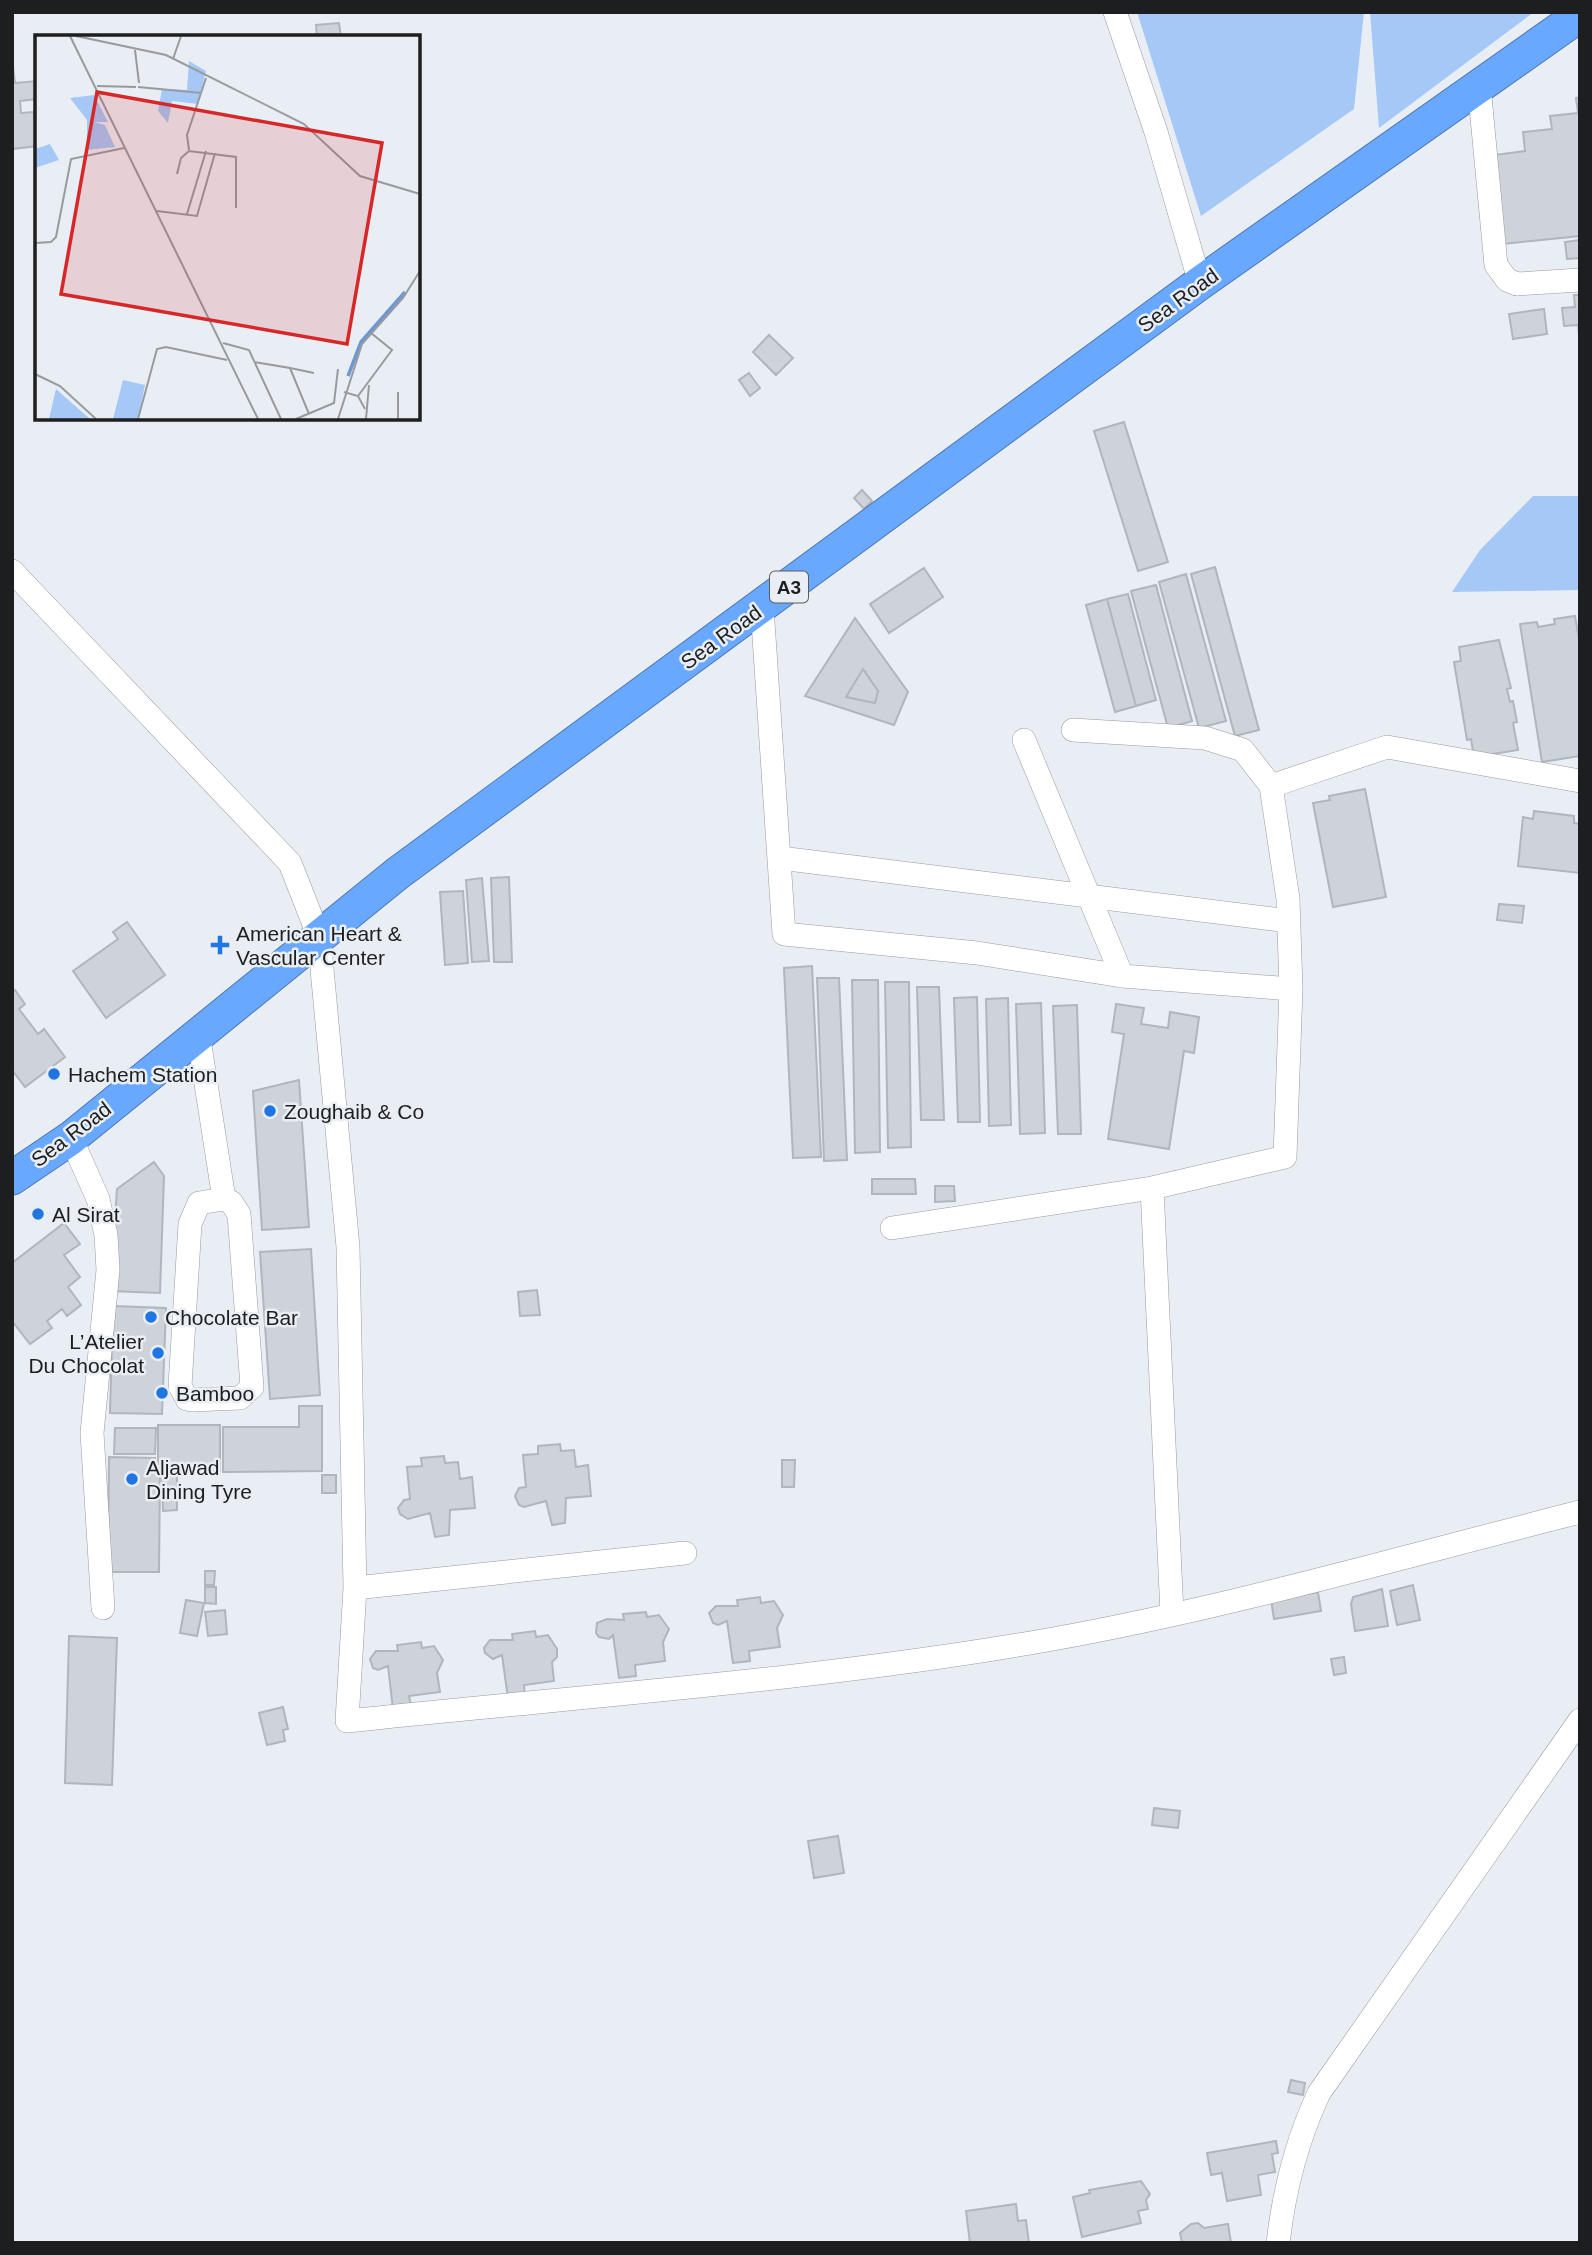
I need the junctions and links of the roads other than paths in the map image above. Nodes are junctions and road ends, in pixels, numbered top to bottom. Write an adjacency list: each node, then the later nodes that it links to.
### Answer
1 (1115, 12): 5 (street)
2 (1580, 15): 3 (highway, Sea Road / A3)
3 (1479, 86): 4 (street); 5 (highway, Sea Road / A3)
4 (1580, 280)
5 (1200, 283): 7 (highway, Sea Road / A3)
6 (12, 571): 15 (street)
7 (762, 607): 12 (street); 15 (highway, Sea Road / A3)
8 (1073, 730): 11 (street)
9 (1024, 740): 13 (street)
10 (1580, 781): 11 (street)
11 (1271, 786): 14 (street)
12 (780, 858): 13 (street); 16 (street)
13 (1091, 894): 14 (street); 16 (street)
14 (1289, 921): 17 (street)
15 (319, 937): 18 (highway, Sea Road / A3); 26 (street)
16 (1122, 976): 17 (street)
17 (1291, 989): 21 (street)
18 (198, 1033): 19 (highway, Sea Road / A3); 22 (street)
19 (71, 1138): 20 (highway, Sea Road / A3); 27 (street)
20 (12, 1178)
21 (1152, 1188): 23 (street); 28 (street)
22 (224, 1199): 22 (street)
23 (892, 1228)
24 (1580, 1512): 28 (street)
25 (685, 1553): 26 (street)
26 (355, 1588): 28 (street)
27 (103, 1608)
28 (1172, 1614)
29 (1580, 1720): 30 (street)
30 (1279, 2243)

